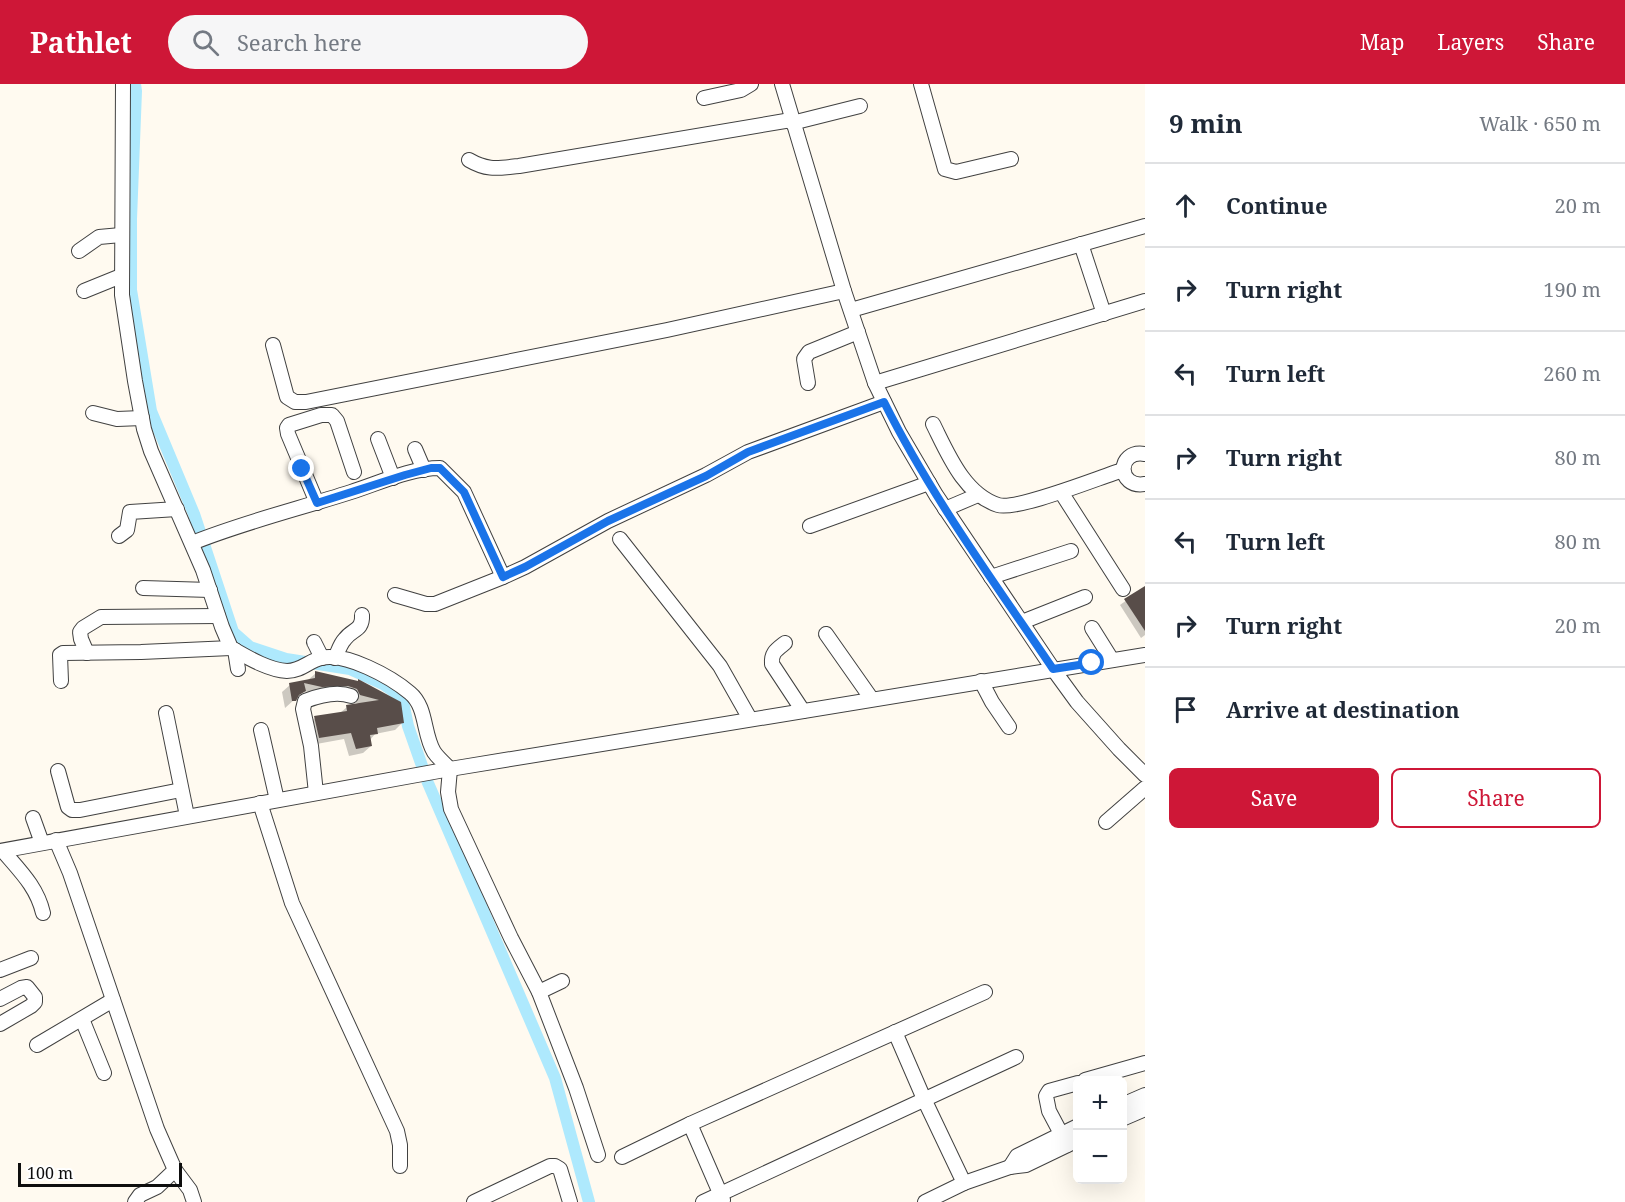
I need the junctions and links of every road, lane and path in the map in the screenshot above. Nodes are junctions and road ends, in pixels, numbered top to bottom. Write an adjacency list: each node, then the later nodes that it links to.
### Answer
1 (123, 84): 11 (street)
2 (751, 84): 5 (street)
3 (782, 84): 7 (street)
4 (921, 84): 8 (street)
5 (704, 98)
6 (860, 106): 7 (street)
7 (792, 122): 9 (street); 16 (street)
8 (1011, 159)
9 (470, 160)
10 (1145, 226): 12 (street)
11 (121, 235): 13 (street); 14 (street)
12 (1081, 244): 18 (street); 19 (street)
13 (79, 251)
14 (121, 276): 15 (street); 26 (street)
15 (84, 291)
16 (844, 291): 18 (street); 21 (street)
17 (1145, 301): 19 (street)
18 (851, 310): 20 (street)
19 (1104, 314): 22 (street)
20 (858, 332): 22 (street); 23 (street)
21 (273, 345)
22 (875, 382): 24 (street)
23 (808, 383)
24 (884, 402): 35 (street); 47 (street)
25 (93, 413): 26 (street)
26 (142, 418): 40 (street)
27 (933, 424): 38 (street)
28 (378, 439): 34 (street)
29 (415, 450): 31 (street)
30 (1145, 454): 32 (street)
31 (424, 470): 34 (street); 47 (street)
32 (1123, 470): 36 (street); 37 (street)
33 (354, 472): 39 (street)
34 (393, 478): 39 (street)
35 (929, 483): 41 (street); 42 (street)
36 (1145, 484)
37 (1061, 492): 38 (street); 50 (street)
38 (978, 495): 41 (street)
39 (317, 503): 45 (street)
40 (177, 509): 43 (street); 45 (street)
41 (945, 509): 48 (street)
42 (810, 526)
43 (118, 536)
44 (620, 538): 74 (street)
45 (200, 540): 51 (street)
46 (1071, 551): 48 (street)
47 (503, 577): 52 (street)
48 (991, 577): 56 (street)
49 (143, 588): 51 (street)
50 (1123, 589)
51 (210, 590): 55 (street)
52 (395, 595)
53 (1085, 597): 56 (street)
54 (362, 615): 65 (street)
55 (218, 616): 61 (street); 62 (street)
56 (1022, 622): 67 (street)
57 (1092, 628): 64 (street)
58 (826, 634): 71 (street)
59 (315, 642): 65 (street)
60 (785, 643): 72 (street)
61 (233, 649): 62 (street); 65 (street); 66 (street)
62 (87, 653): 68 (street)
63 (1145, 655): 64 (street)
64 (1112, 660): 67 (street)
65 (318, 661): 77 (street)
66 (238, 669)
67 (1053, 669): 69 (street); 79 (street)
68 (61, 681)
69 (981, 681): 71 (street); 75 (street)
70 (351, 696): 82 (street)
71 (871, 698): 72 (street)
72 (803, 711): 74 (street)
73 (166, 713): 81 (street)
74 (750, 719): 77 (street)
75 (1009, 727)
76 (261, 730): 83 (street)
77 (444, 770): 82 (street); 94 (street)
78 (58, 771): 81 (street)
79 (1145, 775)
80 (1145, 788): 87 (street)
81 (181, 790): 85 (street)
82 (316, 793): 83 (street)
83 (277, 800): 84 (street)
84 (260, 803): 85 (street); 116 (street)
85 (187, 816): 88 (street)
86 (33, 818): 88 (street)
87 (1106, 822)
88 (49, 842): 89 (street); 97 (street)
89 (2, 851): 90 (street)
90 (43, 913)
91 (31, 958): 92 (street)
92 (0, 970)
93 (562, 981): 94 (street)
94 (539, 992): 114 (street)
95 (985, 992): 100 (street)
96 (0, 999): 99 (street)
97 (113, 1000): 98 (street); 117 (street)
98 (82, 1018): 101 (street); 104 (street)
99 (0, 1024)
100 (895, 1032): 108 (street); 112 (street)
101 (37, 1045)
102 (1016, 1057): 108 (street)
103 (1145, 1063): 105 (street)
104 (104, 1073)
105 (1099, 1076)
106 (1073, 1084): 113 (street)
107 (1145, 1095): 109 (street)
108 (924, 1100): 118 (street); 119 (street)
109 (1127, 1103)
110 (1145, 1109): 111 (street)
111 (1127, 1117)
112 (690, 1124): 115 (street); 119 (street)
113 (1069, 1140): 118 (street)
114 (598, 1155)
115 (622, 1157)
116 (400, 1166)
117 (175, 1170): 120 (street); 121 (street)
118 (964, 1184): 125 (street)
119 (722, 1198): 124 (street)
120 (135, 1202)
121 (194, 1202)
122 (474, 1202): 123 (street)
123 (570, 1202)
124 (703, 1202)
125 (925, 1202)

